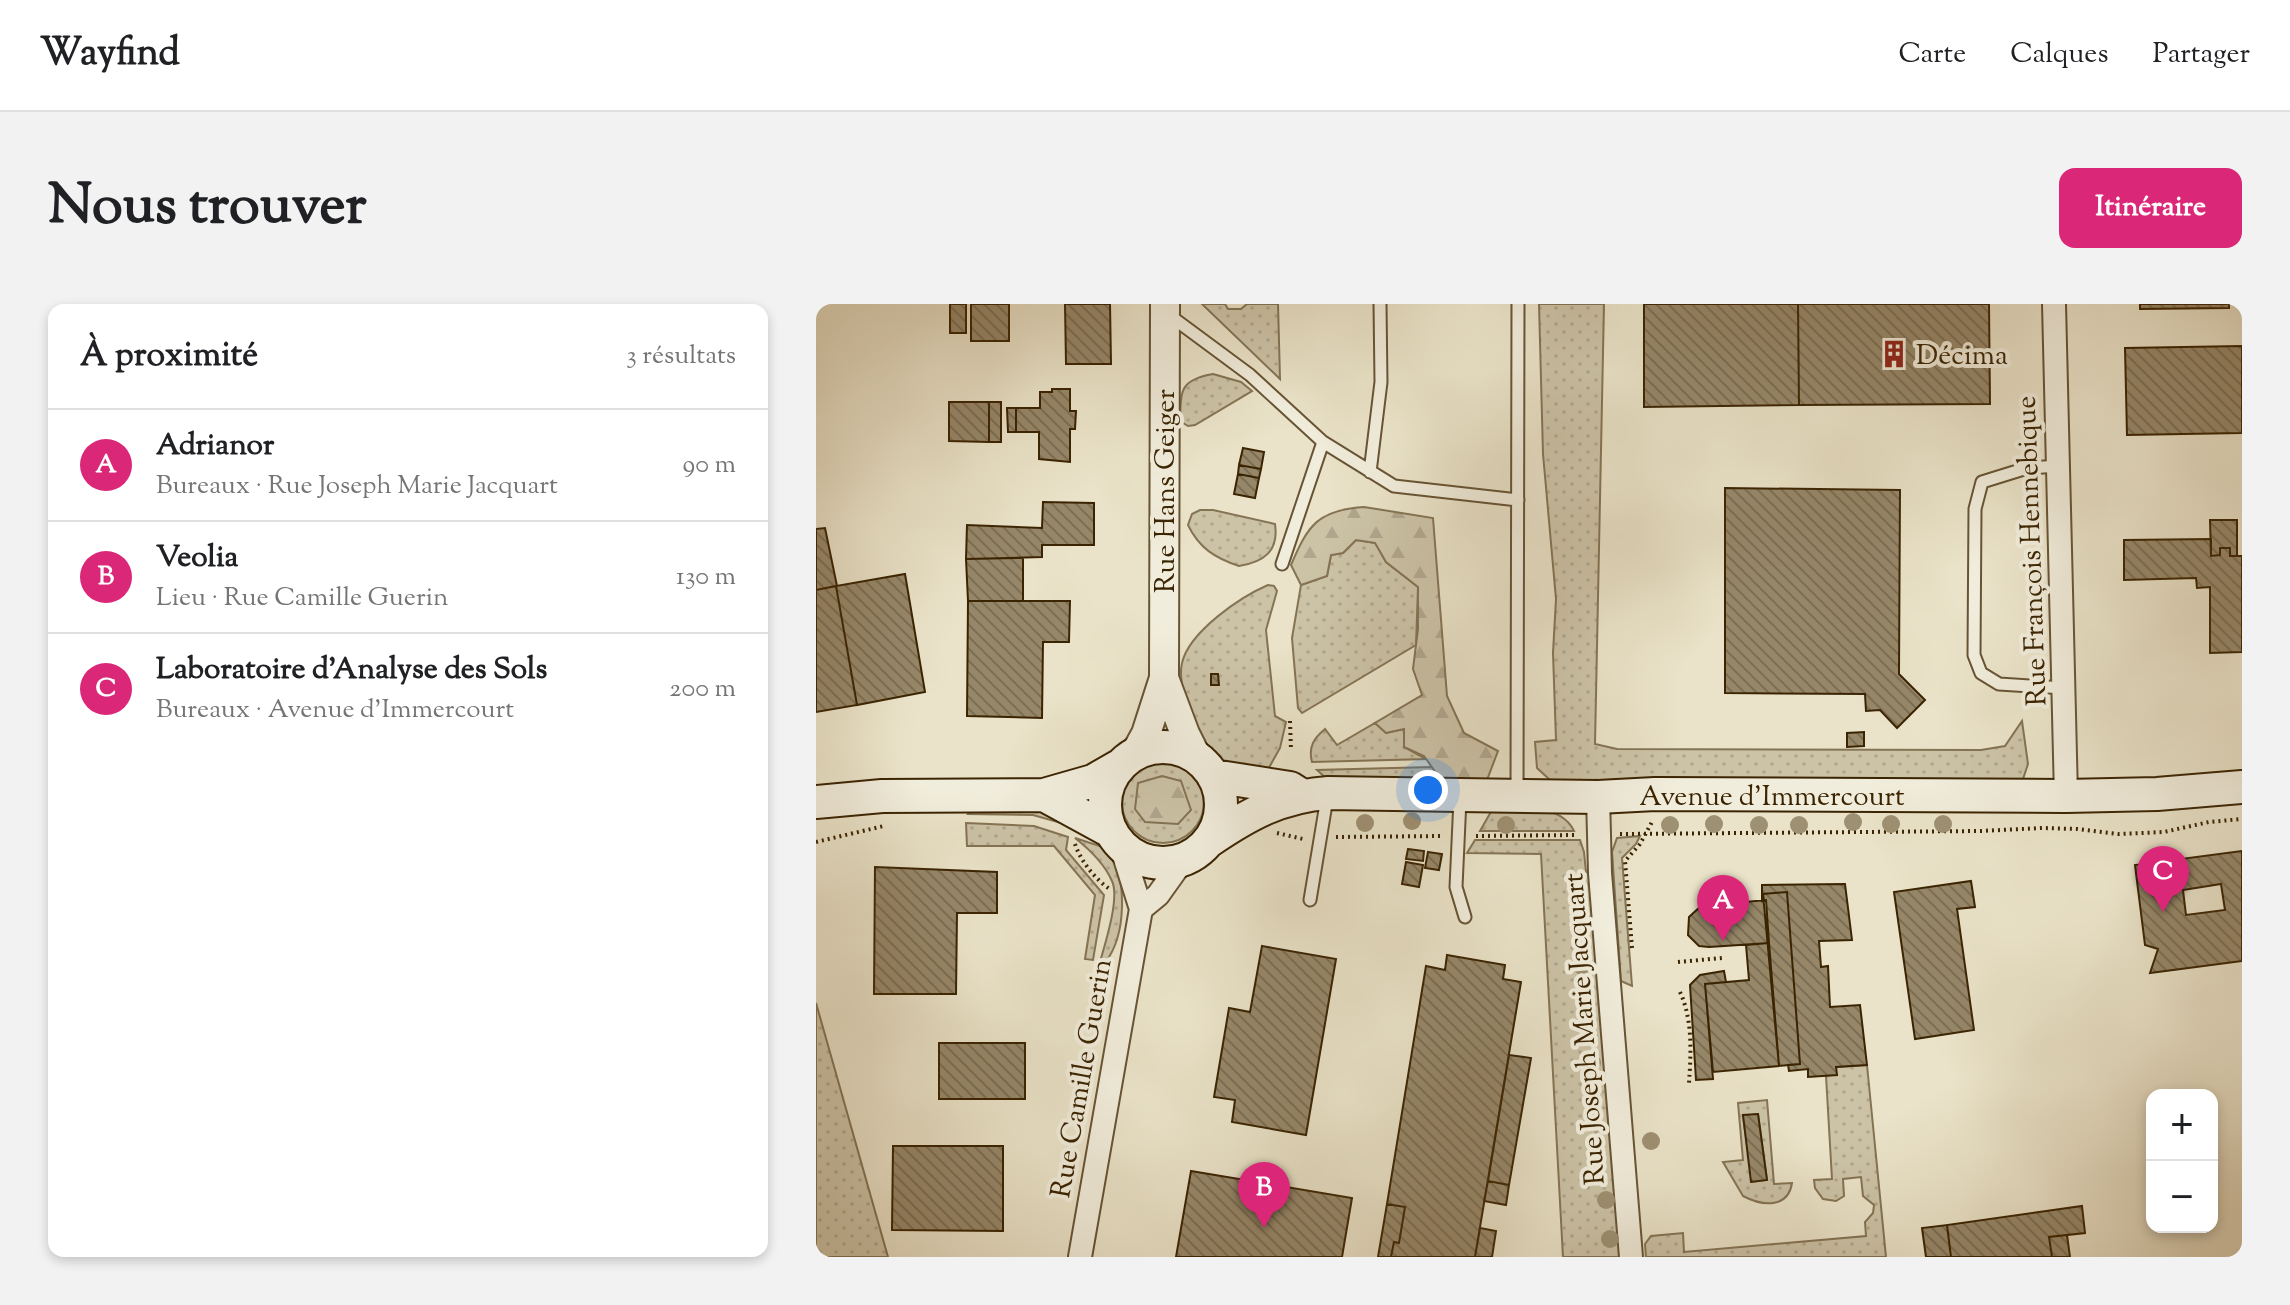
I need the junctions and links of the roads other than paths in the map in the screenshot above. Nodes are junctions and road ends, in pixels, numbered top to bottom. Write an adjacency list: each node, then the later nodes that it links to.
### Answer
1 (1380, 304): 7 (lane)
2 (1518, 304): 8 (lane)
3 (2054, 304): 6 (street, Rue François Hennebique)
4 (1165, 308): 5 (lane); 10 (street, Rue Hans Geiger)
5 (1323, 442): 7 (lane); 9 (lane)
6 (2059, 466): 11 (street, Rue François Hennebique); 11 (lane)
7 (1370, 472): 8 (lane)
8 (1518, 500): 18 (lane)
9 (1282, 564)
10 (1164, 678): 12 (street, Rue Hans Geiger); 13 (street, Rue Hans Geiger)
11 (2064, 688): 19 (street, Rue François Hennebique)
12 (1127, 760): 13 (main road); 17 (main road); 22 (main road)
13 (1205, 767): 15 (main road, Avenue d'Immercourt); 23 (main road)
14 (2242, 787): 19 (main road, Avenue d'Immercourt)
15 (1314, 794): 16 (main road, Avenue d'Immercourt); 23 (main road, Avenue d'Immercourt); 25 (lane)
16 (1460, 794): 18 (main road, Avenue d'Immercourt); 27 (lane)
17 (1044, 795): 21 (main road); 22 (main road)
18 (1517, 795): 20 (main road, Avenue d'Immercourt)
19 (2066, 796): 20 (main road, Avenue d'Immercourt)
20 (1598, 797): 29 (street, Rue Joseph Marie Jacquart)
21 (816, 802)
22 (1116, 839): 24 (main road); 26 (street, Rue Camille Guerin)
23 (1209, 841): 24 (main road)
24 (1183, 860): 26 (street)
25 (1310, 900)
26 (1141, 909): 28 (street, Rue Camille Guerin)
27 (1465, 917)
28 (1080, 1257)
29 (1631, 1257)

